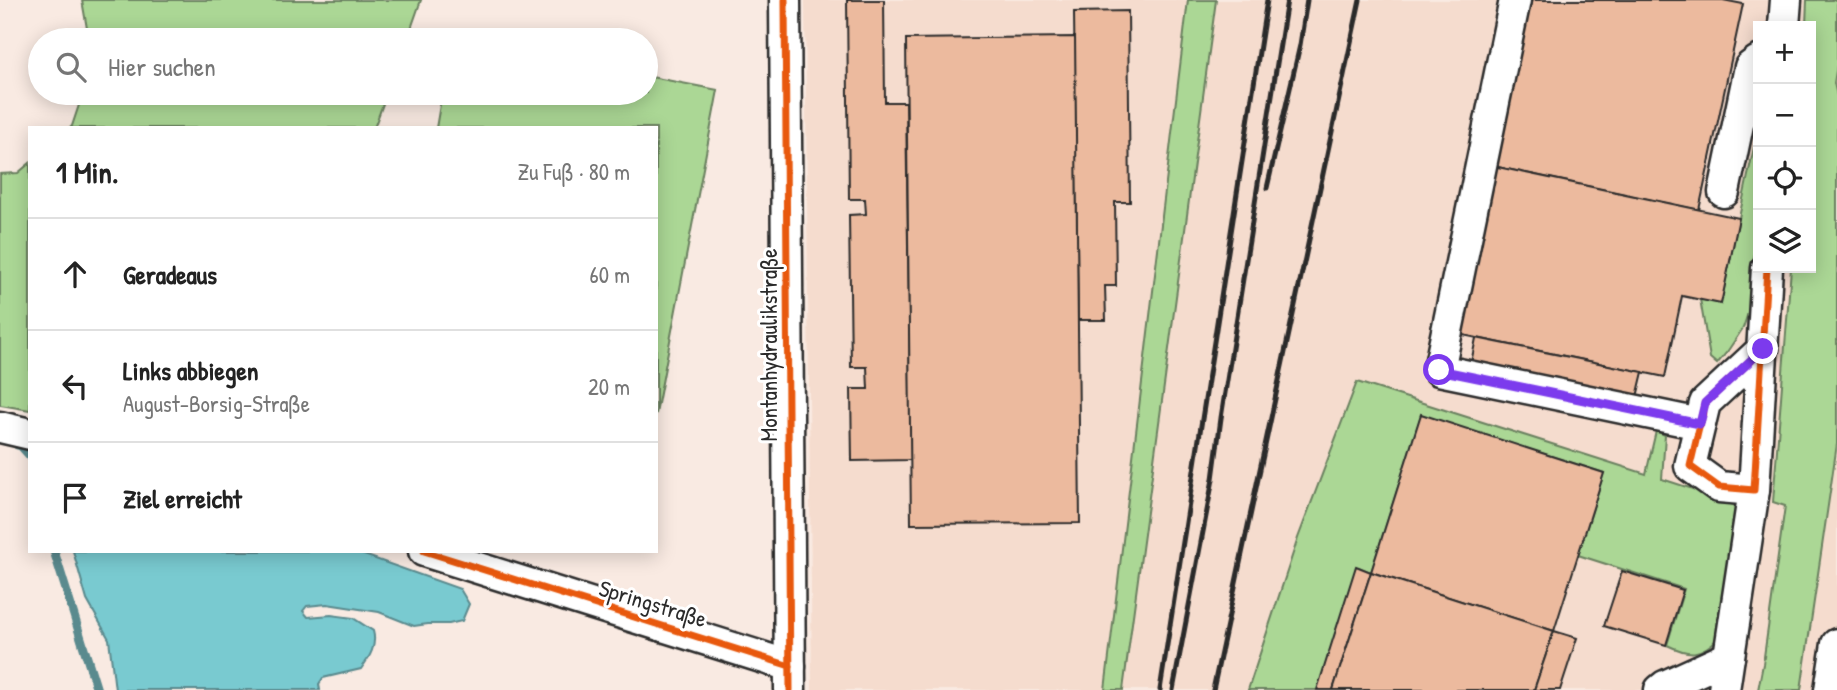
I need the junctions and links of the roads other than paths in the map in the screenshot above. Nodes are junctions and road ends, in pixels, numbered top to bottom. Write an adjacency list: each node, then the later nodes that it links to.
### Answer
1 (785, 0): 16 (street, Montanhydraulikstraße)
2 (1515, 0): 9 (street)
3 (1786, 0): 4 (street)
4 (1784, 21)
5 (1753, 65): 6 (street)
6 (1724, 192)
7 (1767, 273): 8 (street)
8 (1763, 349): 9 (street); 12 (street)
9 (1700, 424): 12 (street)
10 (0, 427): 11 (street)
11 (28, 434)
12 (1754, 490): 15 (street)
13 (430, 553): 16 (street, Springstraße)
14 (1837, 644): 17 (street)
15 (1729, 657): 18 (street); 19 (street)
16 (790, 678)
17 (1833, 680)
18 (1660, 690)
19 (1724, 690)

